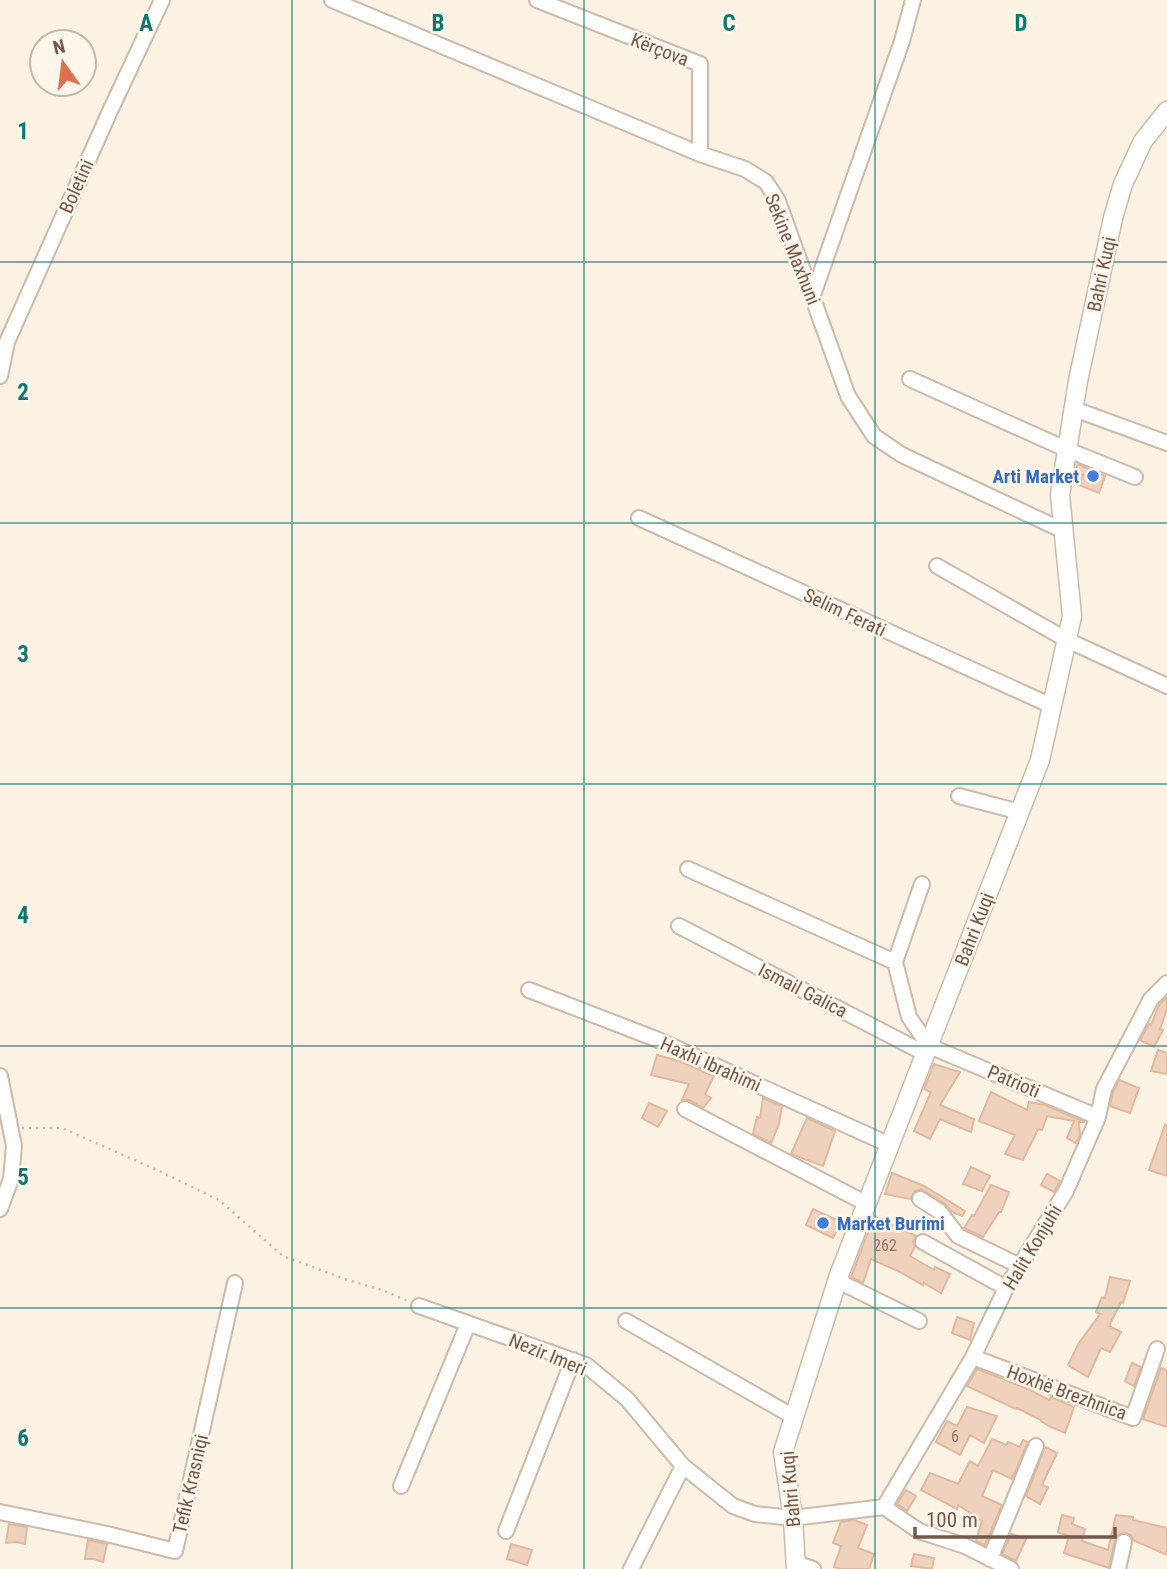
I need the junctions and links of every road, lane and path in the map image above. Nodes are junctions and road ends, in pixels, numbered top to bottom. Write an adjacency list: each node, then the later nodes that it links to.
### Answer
1 (162, 0): 8 (street, Boletini)
2 (332, 0): 6 (street, Sekine Maxhuni)
3 (537, 0): 6 (street, Kërçova)
4 (913, 0): 7 (street)
5 (1167, 111): 10 (street, Bahri Kuqi)
6 (701, 154): 7 (street, Sekine Maxhuni)
7 (813, 295): 15 (street, Sekine Maxhuni)
8 (0, 376)
9 (910, 379): 12 (street)
10 (1074, 410): 11 (street); 12 (street, Bahri Kuqi)
11 (1167, 443)
12 (1068, 450): 13 (street); 15 (street, Bahri Kuqi)
13 (1135, 477)
14 (639, 518): 19 (street, Selim Ferati)
15 (1064, 531): 17 (street, Bahri Kuqi)
16 (937, 566): 17 (street)
17 (1067, 640): 18 (street); 19 (street, Bahri Kuqi)
18 (1167, 686)
19 (1052, 706): 21 (street, Bahri Kuqi)
20 (959, 796): 21 (street)
21 (1020, 813): 28 (street, Bahri Kuqi)
22 (688, 869): 25 (street)
23 (922, 884): 25 (street)
24 (680, 926): 28 (street, Ismail Galica)
25 (895, 962): 28 (street)
26 (1167, 983): 31 (street, Halit Konjuhi)
27 (529, 990): 33 (street, Haxhi Ibrahimi)
28 (927, 1050): 31 (street, Patrioti); 33 (street, Bahri Kuqi)
29 (0, 1076): 32 (street)
30 (685, 1109): 35 (street)
31 (1098, 1116): 38 (street, Halit Konjuhi)
32 (12, 1128): 36 (street); 42 (path)
33 (890, 1145): 35 (street, Bahri Kuqi)
34 (920, 1199): 38 (street)
35 (867, 1204): 39 (street, Bahri Kuqi)
36 (0, 1209)
37 (923, 1242): 41 (street)
38 (1020, 1266): 41 (street, Halit Konjuhi)
39 (839, 1275): 44 (street); 49 (street, Bahri Kuqi)
40 (236, 1283): 54 (street, Tefik Krasniqi)
41 (1006, 1288): 47 (street, Halit Konjuhi)
42 (419, 1306): 45 (street, Nezir Imeri)
43 (626, 1321): 49 (street)
44 (919, 1321)
45 (468, 1324): 48 (street, Nezir Imeri); 52 (street)
46 (1157, 1349): 47 (street, Hoxhë Brezhnica)
47 (973, 1357): 53 (street, Halit Konjuhi)
48 (573, 1360): 51 (street, Nezir Imeri); 56 (street)
49 (794, 1417): 55 (street, Bahri Kuqi)
50 (1037, 1446): 58 (street)
51 (683, 1466): 55 (street, Nezir Imeri); 60 (street)
52 (401, 1486)
53 (884, 1507): 55 (street, Nezir Imeri); 58 (street)
54 (0, 1512)
55 (793, 1518): 59 (street, Bahri Kuqi)
56 (506, 1531)
57 (1124, 1542): 62 (street)
58 (990, 1559): 61 (street)
59 (802, 1567)
60 (631, 1569)
61 (1011, 1569)
62 (1118, 1569)

